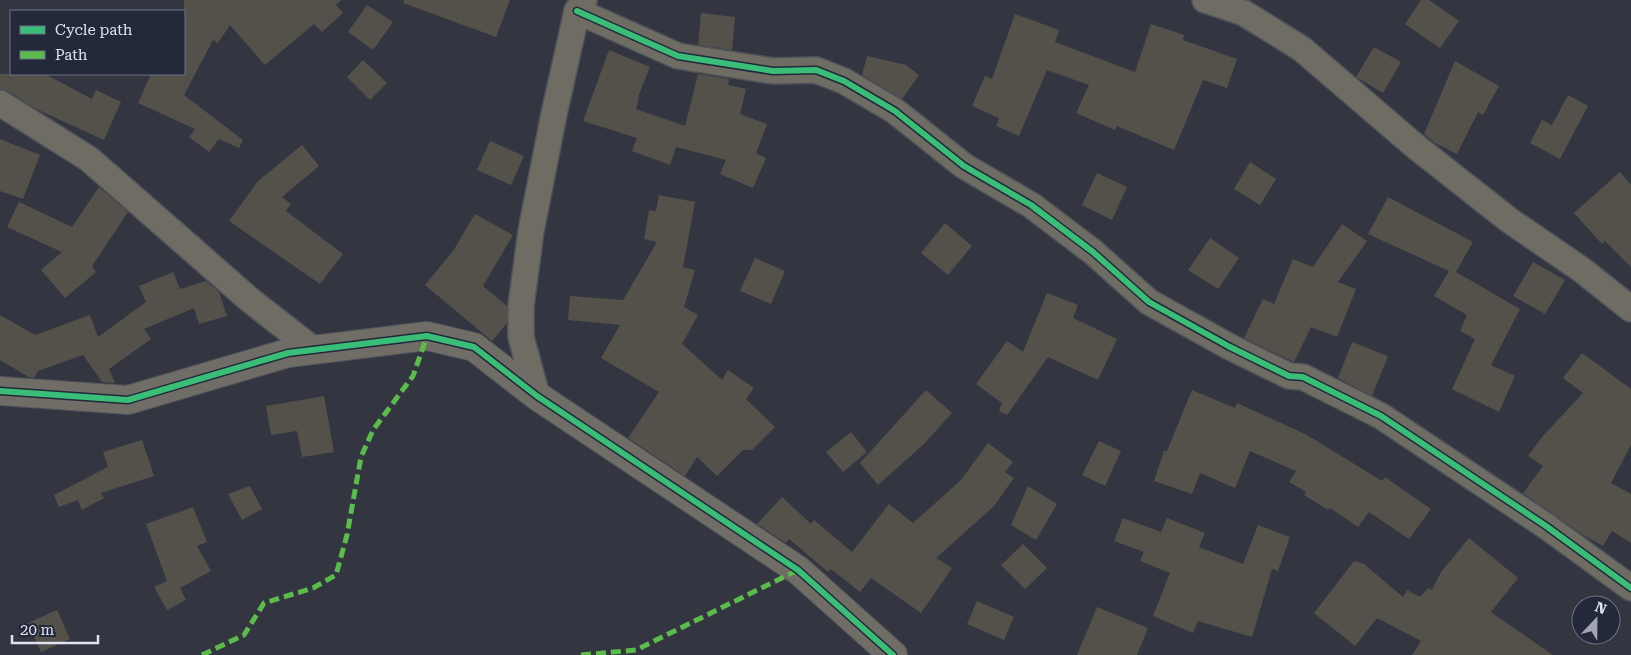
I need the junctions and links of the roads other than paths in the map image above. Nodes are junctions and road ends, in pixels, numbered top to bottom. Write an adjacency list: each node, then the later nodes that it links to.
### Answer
1 (1205, 0): 3 (street)
2 (581, 6): 8 (street); 9 (street)
3 (1237, 6): 5 (street)
4 (0, 103): 6 (street)
5 (1631, 309)
6 (314, 350): 7 (street); 8 (street)
7 (0, 392)
8 (537, 396): 10 (street)
9 (1631, 588)
10 (893, 655)

